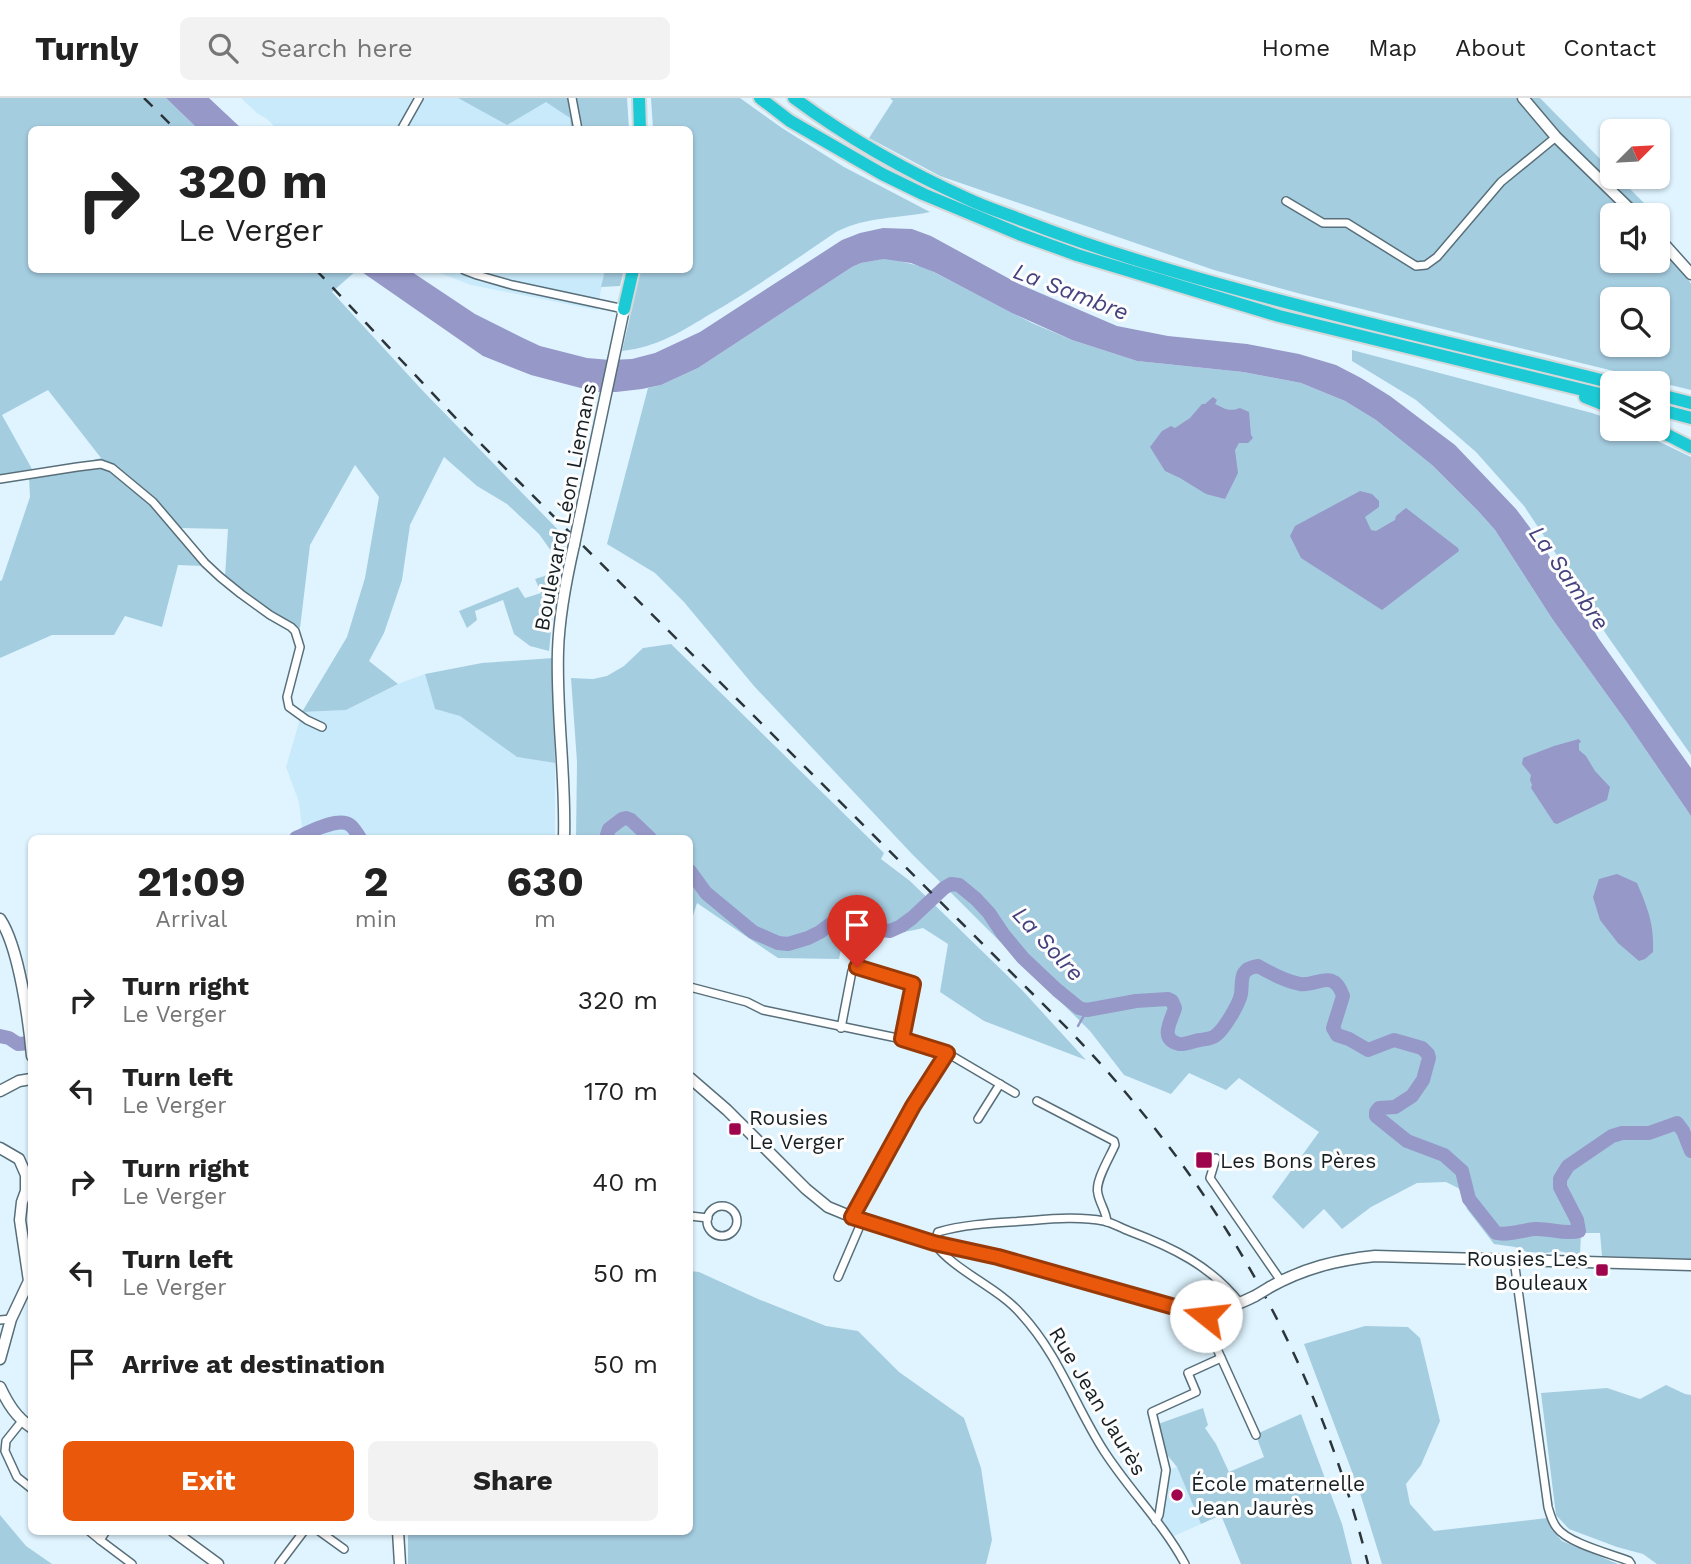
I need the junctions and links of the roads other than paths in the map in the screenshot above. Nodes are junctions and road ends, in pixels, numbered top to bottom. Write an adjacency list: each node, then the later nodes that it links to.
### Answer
1 (419, 98): 7 (street)
2 (572, 98): 8 (street)
3 (639, 98): 9 (highway)
4 (760, 98): 18 (highway)
5 (794, 98): 19 (highway)
6 (1523, 98): 10 (street)
7 (403, 126)
8 (577, 126)
9 (640, 126)
10 (1556, 137): 11 (street); 12 (street)
11 (1286, 201)
12 (1624, 203)
13 (1670, 251): 16 (street)
14 (482, 273): 17 (street)
15 (632, 273): 17 (highway, Boulevard Léon Liemans)
16 (1691, 274)
17 (624, 309): 30 (street, Boulevard Léon Liemans, bridge)
18 (1539, 379): 20 (highway); 22 (highway)
19 (1600, 380)
20 (1600, 394)
21 (1670, 397): 23 (highway)
22 (1600, 403)
23 (1691, 403)
24 (1670, 412): 25 (highway)
25 (1691, 418)
26 (1670, 436): 27 (highway)
27 (1691, 447)
28 (0, 479): 29 (street)
29 (322, 727)
30 (564, 835)
31 (0, 919): 33 (street)
32 (693, 988): 34 (street)
33 (28, 1017)
34 (841, 1028): 35 (street); 35 (street)
35 (902, 1039): 36 (street)
36 (947, 1053): 39 (street); 48 (street)
37 (28, 1081): 40 (street)
38 (693, 1081): 48 (street)
39 (1000, 1084): 41 (street); 43 (street)
40 (0, 1091)
41 (1015, 1093)
42 (1037, 1101): 49 (street)
43 (978, 1119)
44 (0, 1148): 53 (street)
45 (1216, 1158): 55 (street)
46 (693, 1216): 47 (street)
47 (708, 1218): 47 (street)
48 (857, 1219): 50 (street); 54 (street)
49 (1107, 1222): 50 (street); 57 (street)
50 (934, 1243): 58 (street); 68 (street, Rue Jean Jaurès)
51 (1514, 1260): 52 (street); 55 (street); 82 (street)
52 (1691, 1265)
53 (28, 1269)
54 (838, 1278)
55 (1281, 1281): 57 (street, bridge)
56 (28, 1285): 59 (street)
57 (1240, 1303): 58 (street)
58 (1206, 1311): 61 (street)
59 (11, 1319): 60 (street); 62 (street)
60 (0, 1320)
61 (1222, 1358): 66 (street); 68 (street)
62 (0, 1359)
63 (0, 1387): 64 (street)
64 (22, 1421): 65 (street); 67 (street)
65 (28, 1425)
66 (1256, 1435)
67 (28, 1486)
68 (1156, 1521): 77 (street, Rue Jean Jaurès)
69 (94, 1535): 75 (street)
70 (103, 1535): 75 (street)
71 (178, 1535): 79 (street)
72 (301, 1535): 80 (street)
73 (325, 1535): 76 (street)
74 (398, 1535): 81 (street)
75 (100, 1539): 78 (street)
76 (344, 1549)
77 (1183, 1562)
78 (132, 1564)
79 (218, 1564)
80 (279, 1564)
81 (400, 1564)
82 (1631, 1564)

